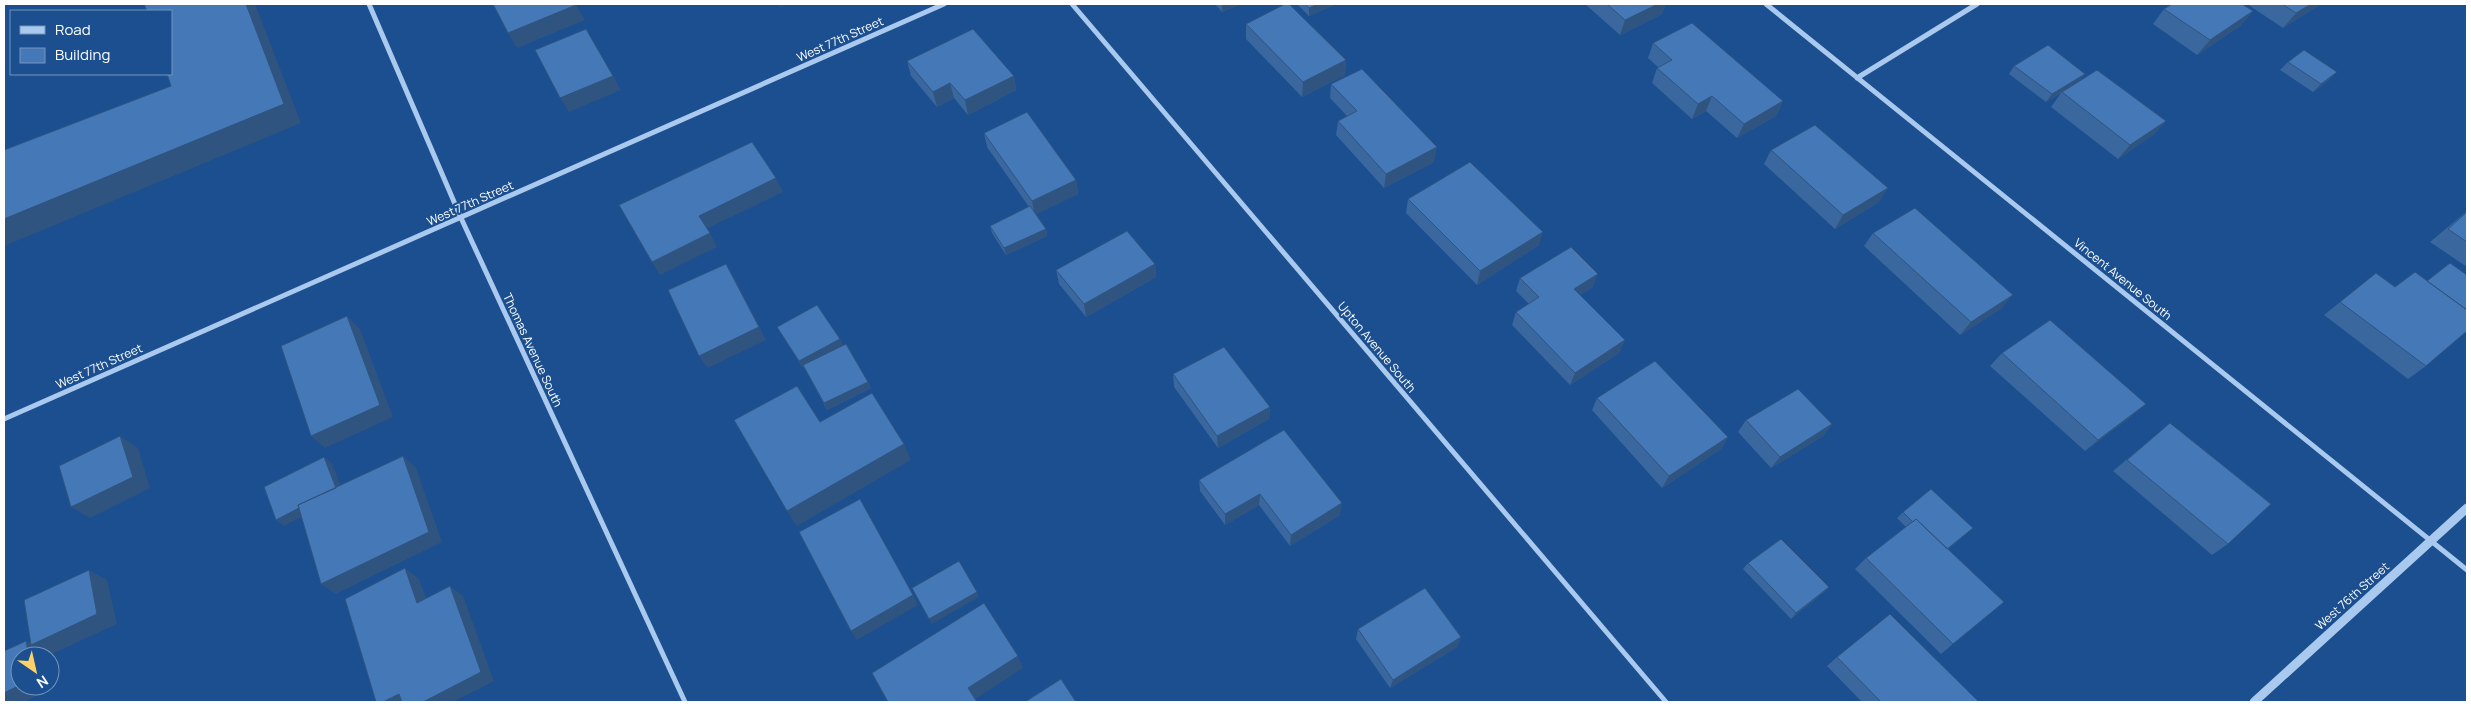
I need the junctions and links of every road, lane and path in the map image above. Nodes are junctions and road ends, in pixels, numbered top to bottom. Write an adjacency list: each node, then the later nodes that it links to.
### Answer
1 (368, 4): 7 (street, Thomas Avenue South)
2 (944, 4): 7 (street, West 77th Street)
3 (1072, 4): 13 (street, Upton Avenue South)
4 (1766, 4): 6 (street, Vincent Avenue South)
5 (1977, 4): 6 (street)
6 (1857, 78): 10 (street, Vincent Avenue South)
7 (461, 218): 8 (street, West 77th Street); 12 (street, Thomas Avenue South)
8 (4, 419)
9 (2467, 508): 10 (street, West 76th Street)
10 (2432, 539): 11 (street, Vincent Avenue South); 14 (street, West 76th Street)
11 (2467, 570)
12 (685, 702)
13 (1666, 702)
14 (2254, 702)

